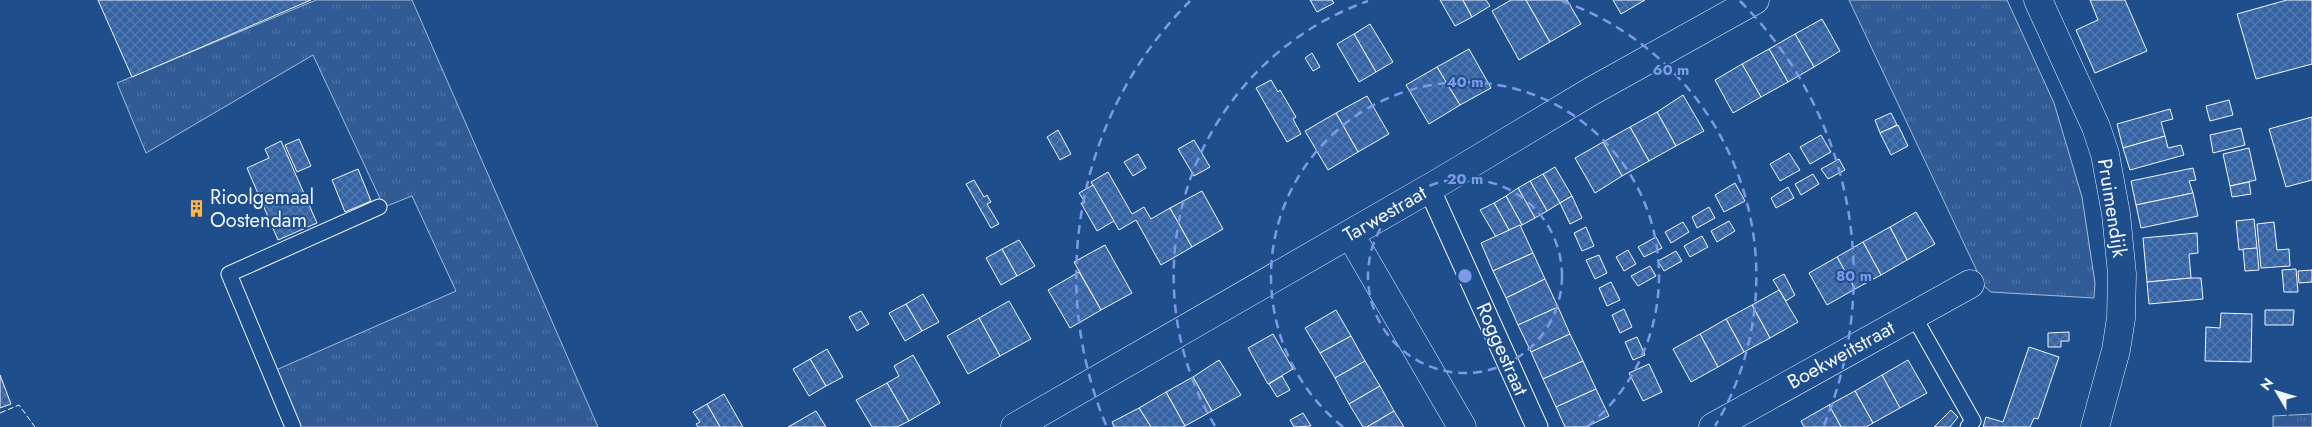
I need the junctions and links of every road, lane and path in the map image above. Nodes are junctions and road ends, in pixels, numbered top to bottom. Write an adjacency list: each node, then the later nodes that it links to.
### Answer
1 (1756, 0): 3 (street, Tarwestraat)
2 (2038, 0): 14 (street, Pruimendijk)
3 (1429, 188): 5 (street, Tarwestraat); 11 (street, Roggestraat)
4 (379, 207): 8 (lane)
5 (1350, 234): 9 (street, Tarwestraat); 10 (street)
6 (1970, 284): 7 (street, Boekweitstraat)
7 (1913, 315): 12 (street, Boekweitstraat); 13 (lane)
8 (293, 427)
9 (1015, 427)
10 (1462, 427)
11 (1537, 427)
12 (1714, 427)
13 (1968, 427)
14 (2095, 427)

